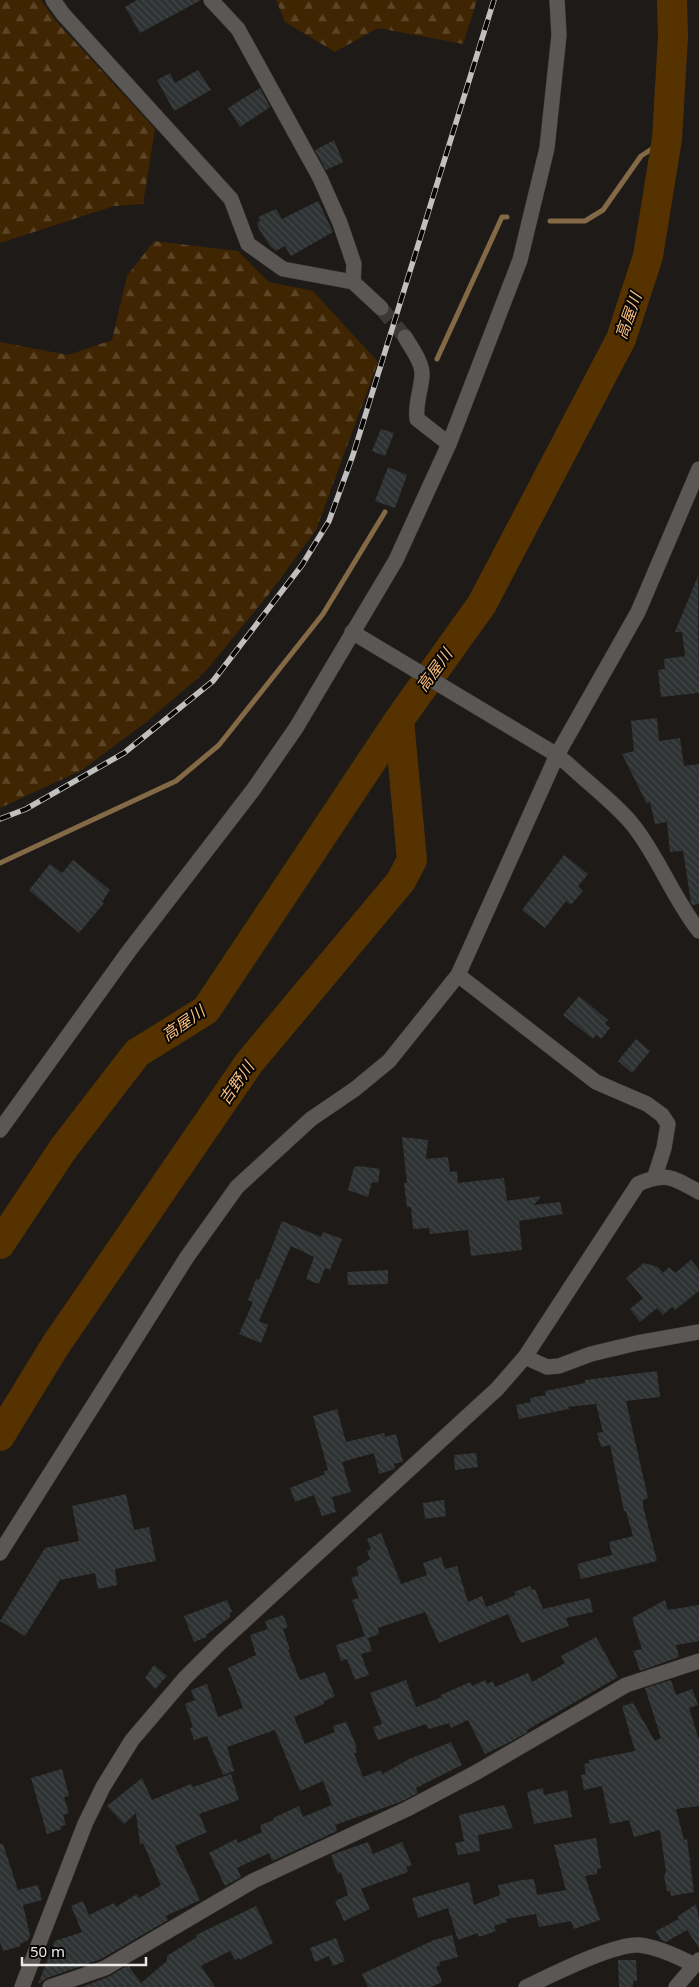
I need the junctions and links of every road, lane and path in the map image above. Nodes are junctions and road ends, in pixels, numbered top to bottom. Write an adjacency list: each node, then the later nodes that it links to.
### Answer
1 (53, 0): 4 (street)
2 (211, 0): 4 (street)
3 (557, 0): 7 (street)
4 (353, 282): 5 (street)
5 (382, 308)
6 (405, 337): 7 (street)
7 (449, 444): 9 (street)
8 (699, 469): 10 (street)
9 (352, 632): 10 (street); 13 (street)
10 (554, 754): 11 (street); 12 (street)
11 (699, 931)
12 (458, 975): 14 (street); 18 (street)
13 (0, 1130)
14 (655, 1176): 15 (street); 17 (street)
15 (699, 1192)
16 (699, 1332): 17 (street)
17 (525, 1357): 21 (street)
18 (0, 1553)
19 (699, 1661): 22 (street)
20 (696, 1962): 23 (street); 24 (street)
21 (22, 1987)
22 (50, 1987)
23 (526, 1987)
24 (676, 1987)

